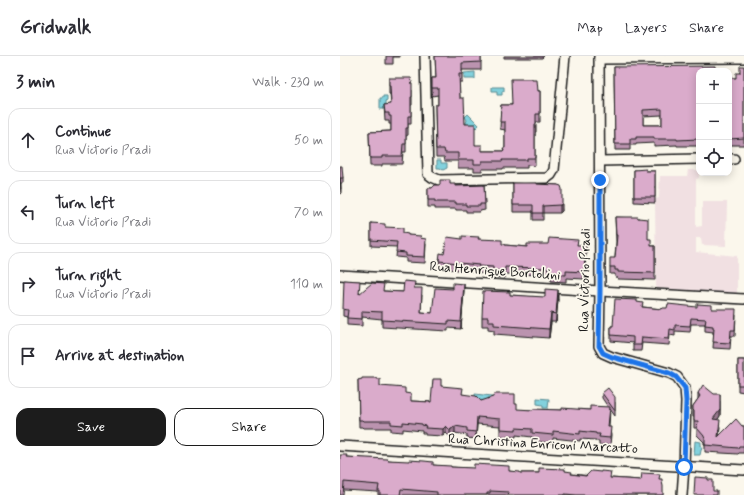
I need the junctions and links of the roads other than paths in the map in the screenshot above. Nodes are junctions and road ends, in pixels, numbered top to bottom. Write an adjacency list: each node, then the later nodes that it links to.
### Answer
1 (426, 56): 2 (street)
2 (565, 56)
3 (599, 58): 4 (street); 6 (street, Rua Victorio Pradi)
4 (744, 58)
5 (696, 159): 6 (street)
6 (600, 161): 8 (street, Rua Victorio Pradi)
7 (340, 274): 8 (street, Rua Henrique Bortolini)
8 (600, 291): 9 (street, Rua Henrique Bortolini); 11 (street, Rua Victorio Pradi)
9 (744, 300)
10 (340, 446): 11 (street, Rua Christina Enriconi Marcatto)
11 (684, 467): 12 (street, Rua Christina Enriconi Marcatto); 13 (street, Rua Victorio Pradi)
12 (744, 470)
13 (682, 495)

